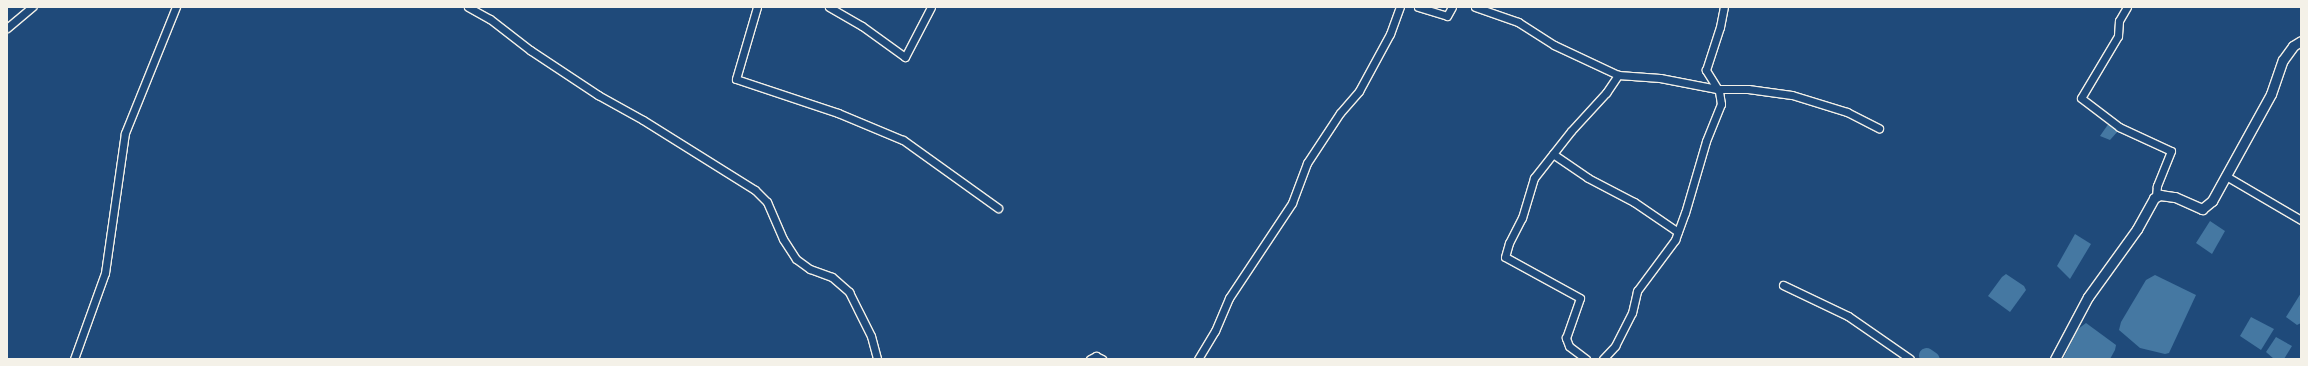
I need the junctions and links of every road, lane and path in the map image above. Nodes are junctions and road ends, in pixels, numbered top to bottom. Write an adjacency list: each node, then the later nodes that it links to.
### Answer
1 (32, 7): 13 (street)
2 (176, 7): 25 (street)
3 (469, 7): 26 (street)
4 (757, 7): 21 (street)
5 (829, 7): 6 (street)
6 (931, 7)
7 (1400, 7): 29 (street)
8 (1418, 7): 9 (street)
9 (1452, 7)
10 (1475, 7): 15 (street)
11 (1724, 7): 16 (street)
12 (2127, 7): 20 (street)
13 (7, 28)
14 (2301, 41): 19 (street)
15 (1618, 75): 16 (street); 18 (street)
16 (1717, 89): 17 (street); 23 (street)
17 (1879, 128)
18 (1553, 154): 23 (street); 30 (street)
19 (2226, 176): 20 (street); 22 (street)
20 (2156, 196): 33 (street)
21 (998, 208)
22 (2301, 220)
23 (1678, 232): 31 (street)
24 (1783, 285): 32 (street)
25 (74, 359)
26 (877, 359)
27 (1090, 359): 28 (street)
28 (1102, 359)
29 (1198, 359)
30 (1586, 359)
31 (1603, 359)
32 (1910, 359)
33 (2055, 359)

